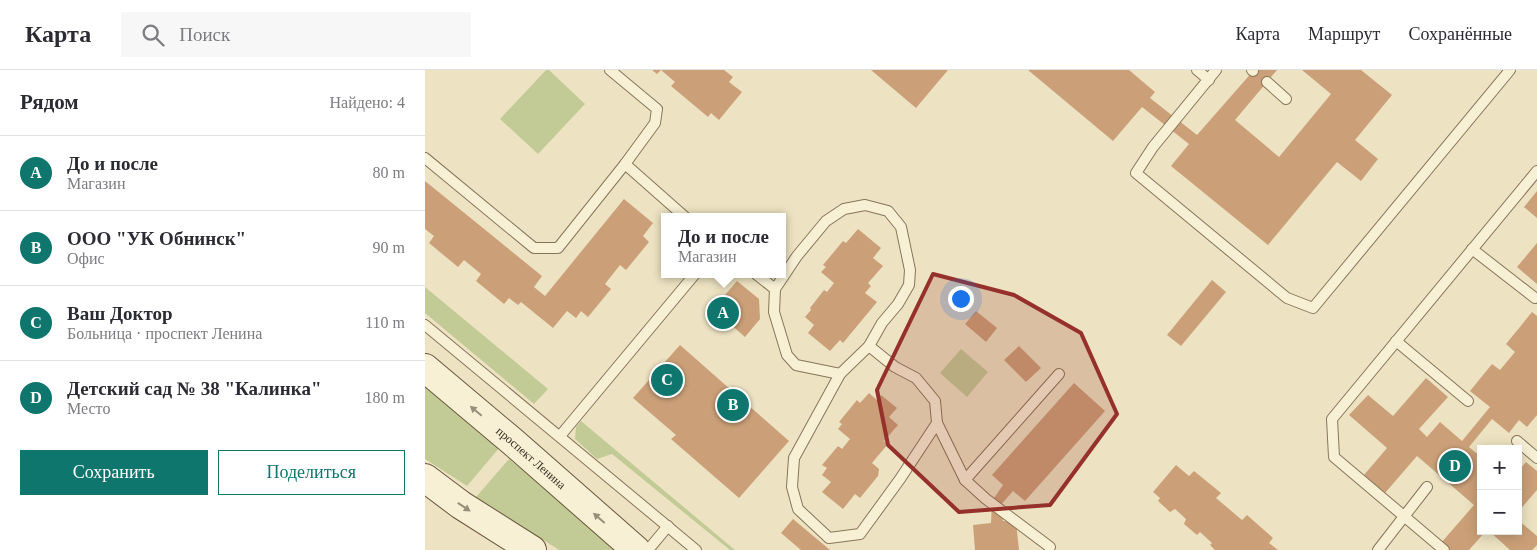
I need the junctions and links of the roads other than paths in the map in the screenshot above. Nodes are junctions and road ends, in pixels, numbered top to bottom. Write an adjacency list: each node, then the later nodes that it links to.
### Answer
1 (609, 70): 9 (lane)
2 (1197, 70): 5 (lane)
3 (1216, 70): 5 (lane)
4 (1509, 70): 5 (lane)
5 (1209, 80)
6 (1267, 82): 7 (lane)
7 (1286, 99)
8 (425, 158): 9 (lane)
9 (625, 164): 11 (lane)
10 (1537, 171): 12 (lane)
11 (680, 213)
12 (1472, 249): 18 (lane); 20 (lane)
13 (786, 272): 21 (lane)
14 (692, 278): 27 (lane)
15 (761, 278): 17 (lane)
16 (782, 278): 17 (lane)
17 (775, 288): 23 (lane)
18 (1535, 298)
19 (425, 325): 27 (lane)
20 (1396, 341): 25 (lane); 33 (lane)
21 (869, 346): 23 (lane); 26 (lane)
22 (425, 368): 37 (main road, проспект Ленина, one-way to 22)
23 (840, 374): 26 (lane)
24 (1059, 374): 31 (lane)
25 (1468, 401)
26 (937, 423): 31 (lane)
27 (560, 436): 34 (lane)
28 (1517, 441): 29 (lane)
29 (1537, 458)
30 (425, 478): 35 (main road, one-way to 35)
31 (965, 480): 36 (lane)
32 (1427, 488): 33 (lane)
33 (1404, 516): 40 (lane); 41 (lane)
34 (668, 526): 38 (lane); 39 (lane)
35 (518, 547)
36 (1051, 547)
37 (636, 550)
38 (648, 550)
39 (696, 550)
40 (1378, 550)
41 (1444, 550)

